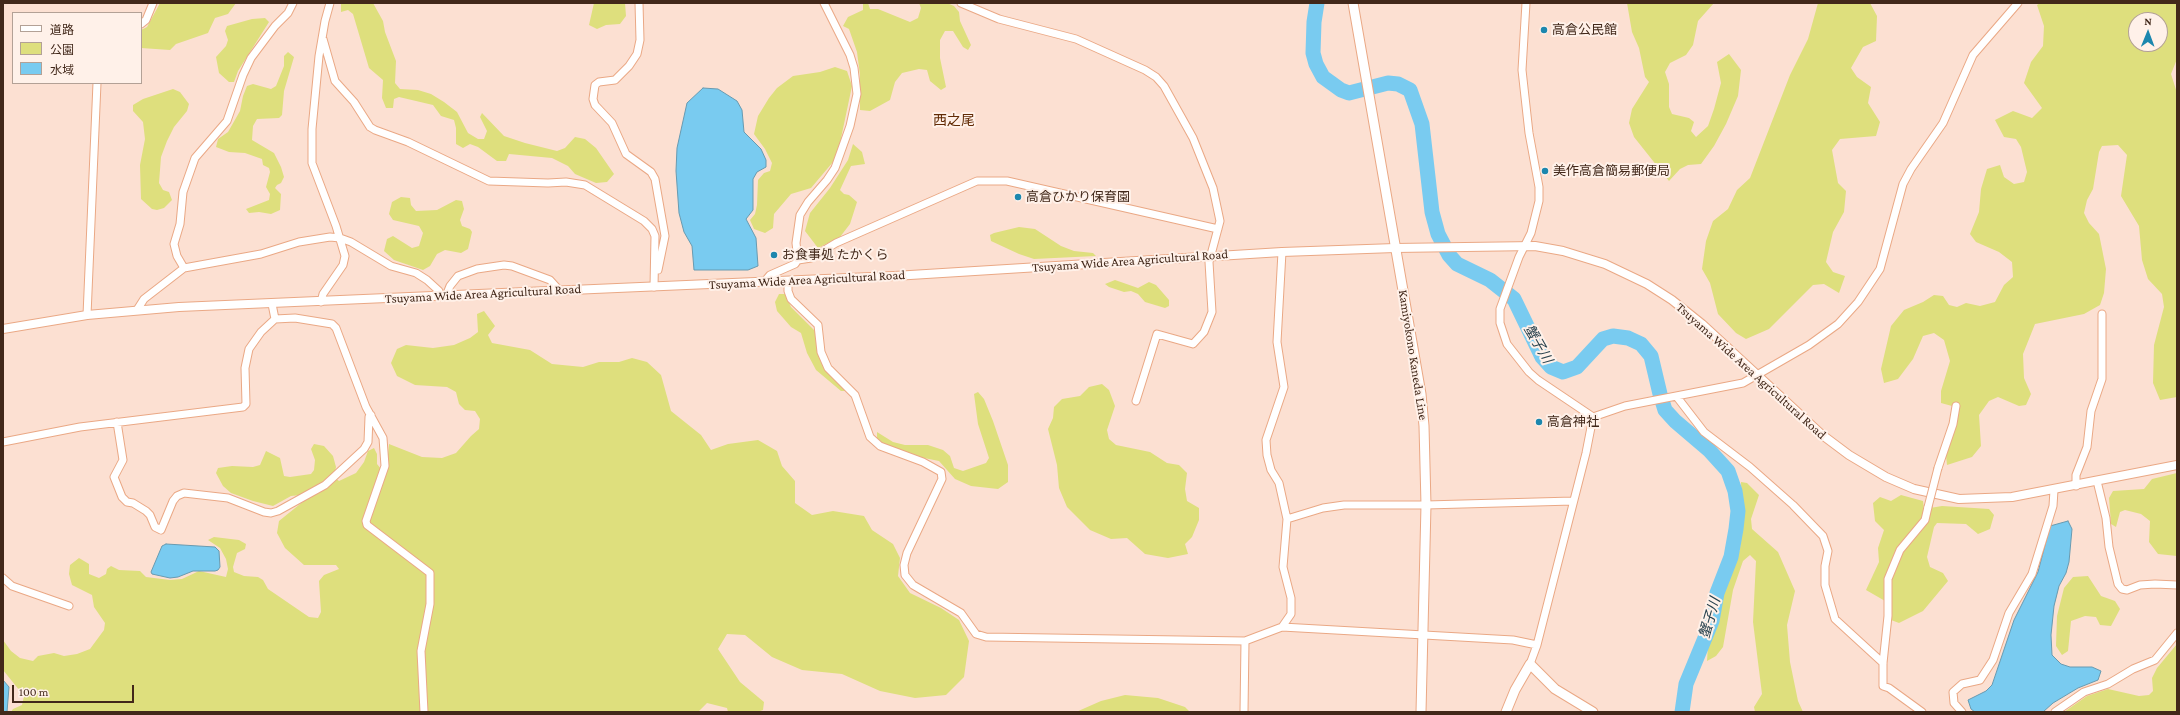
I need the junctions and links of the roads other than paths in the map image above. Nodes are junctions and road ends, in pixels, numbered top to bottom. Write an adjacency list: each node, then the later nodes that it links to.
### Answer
1 (153, 3): 10 (street)
2 (294, 3): 20 (street)
3 (330, 3): 11 (street)
4 (639, 3): 23 (street)
5 (824, 3): 19 (street)
6 (1353, 3): 16 (main road, Kamiyokono Kaneda Line)
7 (1526, 3): 15 (street)
8 (2018, 3): 33 (street)
9 (964, 4): 13 (street)
10 (142, 23)
11 (323, 39): 14 (street); 23 (street)
12 (97, 84): 30 (street)
13 (1218, 229): 18 (street); 19 (street)
14 (340, 238): 20 (street); 25 (street); 26 (street)
15 (1524, 246): 16 (street, Tsuyama Wide Area Agricultural Road); 33 (street, Tsuyama Wide Area Agricultural Road); 38 (street)
16 (1395, 248): 17 (street, Tsuyama Wide Area Agricultural Road); 46 (main road, Kamiyokono Kaneda Line)
17 (1282, 252): 18 (street, Tsuyama Wide Area Agricultural Road); 47 (street)
18 (1210, 256): 22 (street, Tsuyama Wide Area Agricultural Road); 35 (street)
19 (798, 260): 21 (street)
20 (184, 268): 28 (street)
21 (765, 281): 22 (street, Tsuyama Wide Area Agricultural Road); 23 (street, Tsuyama Wide Area Agricultural Road)
22 (788, 281): 54 (street)
23 (654, 284): 24 (street, Tsuyama Wide Area Agricultural Road)
24 (560, 291): 25 (street, Tsuyama Wide Area Agricultural Road); 25 (street)
25 (443, 296): 26 (street, Tsuyama Wide Area Agricultural Road)
26 (321, 302): 27 (street, Tsuyama Wide Area Agricultural Road)
27 (272, 304): 28 (street, Tsuyama Wide Area Agricultural Road); 31 (street)
28 (137, 310): 30 (street, Tsuyama Wide Area Agricultural Road)
29 (2102, 314): 43 (street)
30 (87, 315): 32 (street, Tsuyama Wide Area Agricultural Road)
31 (275, 320): 37 (street); 39 (street)
32 (3, 330)
33 (1758, 376): 34 (street); 44 (street, Tsuyama Wide Area Agricultural Road)
34 (1677, 397): 38 (street); 56 (street)
35 (1136, 401)
36 (1956, 406): 56 (street, bridge)
37 (370, 415): 39 (street); 58 (street)
38 (1593, 417): 45 (street)
39 (117, 422): 40 (street)
40 (3, 442)
41 (2177, 465): 42 (street, Tsuyama Wide Area Agricultural Road)
42 (2097, 481): 43 (street, Tsuyama Wide Area Agricultural Road); 49 (street)
43 (2076, 486): 44 (street, Tsuyama Wide Area Agricultural Road)
44 (2054, 490): 64 (street)
45 (1573, 501): 46 (street); 55 (street)
46 (1426, 505): 47 (street); 53 (main road, Kamiyokono Kaneda Line)
47 (1287, 519): 51 (street)
48 (3, 578): 50 (street)
49 (2177, 585)
50 (69, 606)
51 (1282, 627): 53 (street); 54 (street)
52 (2177, 633): 65 (street)
53 (1423, 634): 55 (street); 60 (main road, Kamiyokono Kaneda Line)
54 (1245, 641): 59 (street)
55 (1537, 645): 57 (street)
56 (1883, 663): 63 (street)
57 (1530, 664): 61 (main road); 62 (main road)
58 (424, 712)
59 (1244, 712)
60 (1421, 712)
61 (1506, 712)
62 (1593, 712)
63 (1922, 712)
64 (1962, 712)
65 (2055, 712)

